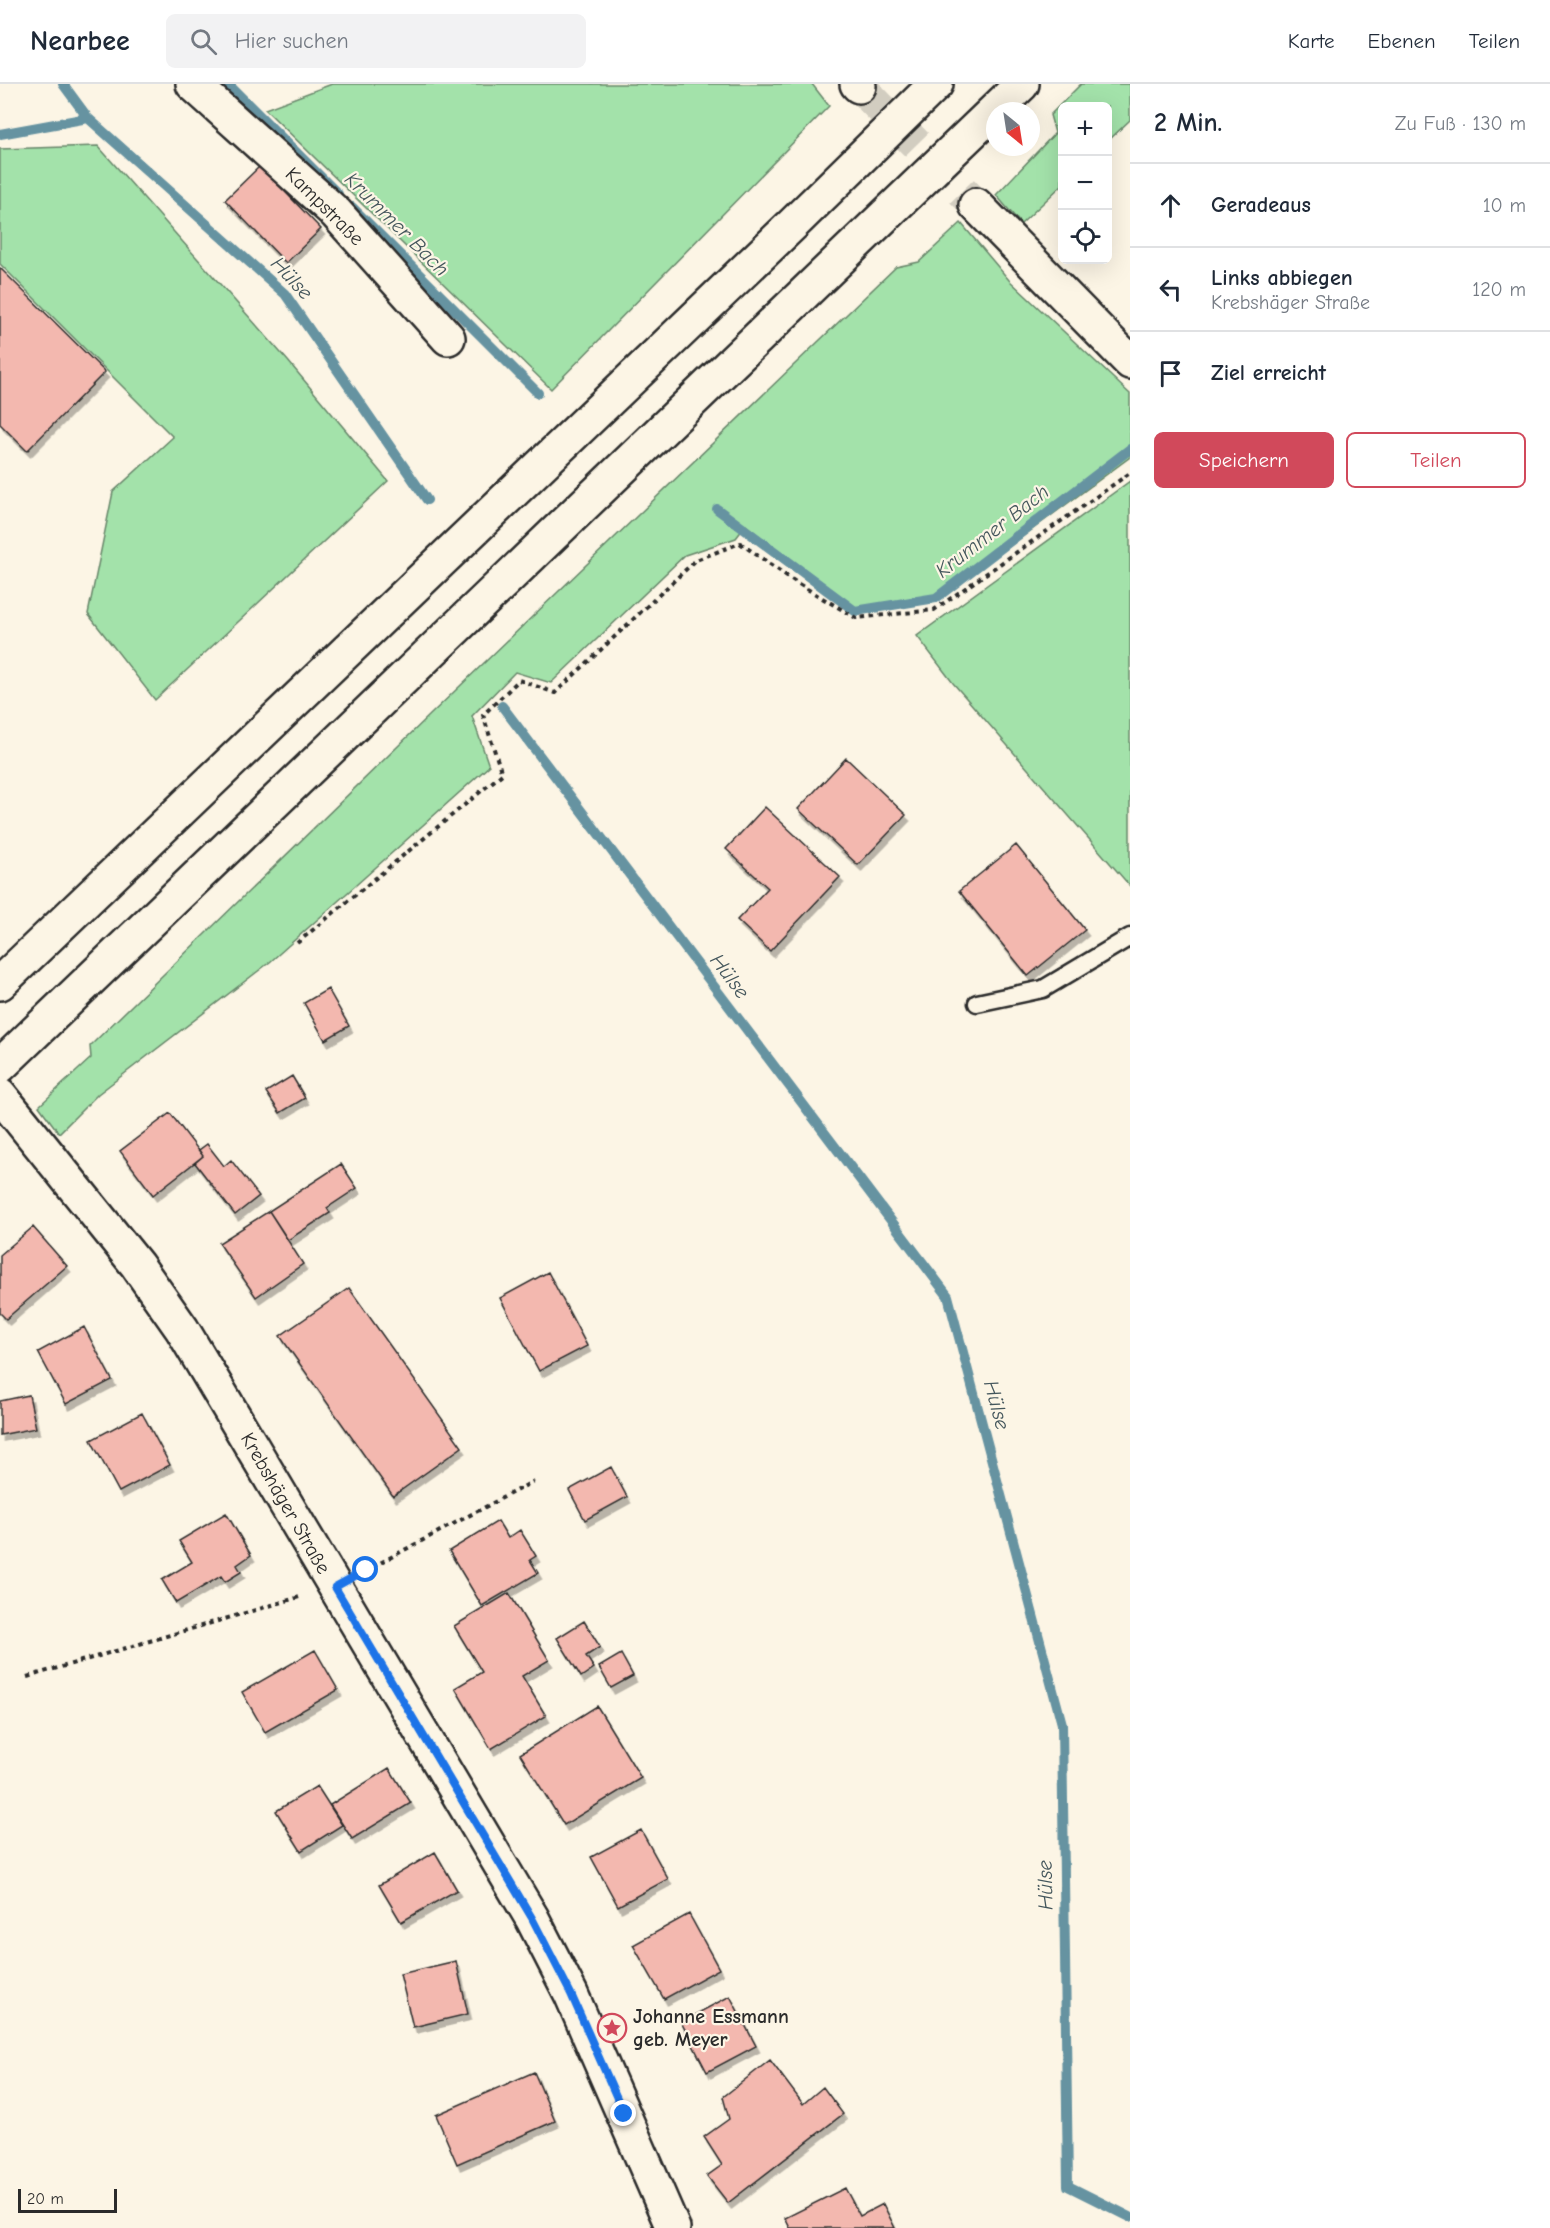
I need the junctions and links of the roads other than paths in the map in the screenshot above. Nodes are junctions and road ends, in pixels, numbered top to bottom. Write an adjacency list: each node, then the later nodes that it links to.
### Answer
1 (193, 84): 5 (main road, Kampstraße)
2 (936, 84): 8 (main road)
3 (1022, 84): 10 (main road)
4 (976, 205): 6 (main road)
5 (448, 338)
6 (1130, 362)
7 (1130, 937): 9 (lane)
8 (0, 983)
9 (977, 1003)
10 (4, 1062)
11 (0, 1095): 12 (main road, Krebshäger Straße)
12 (673, 2228)

